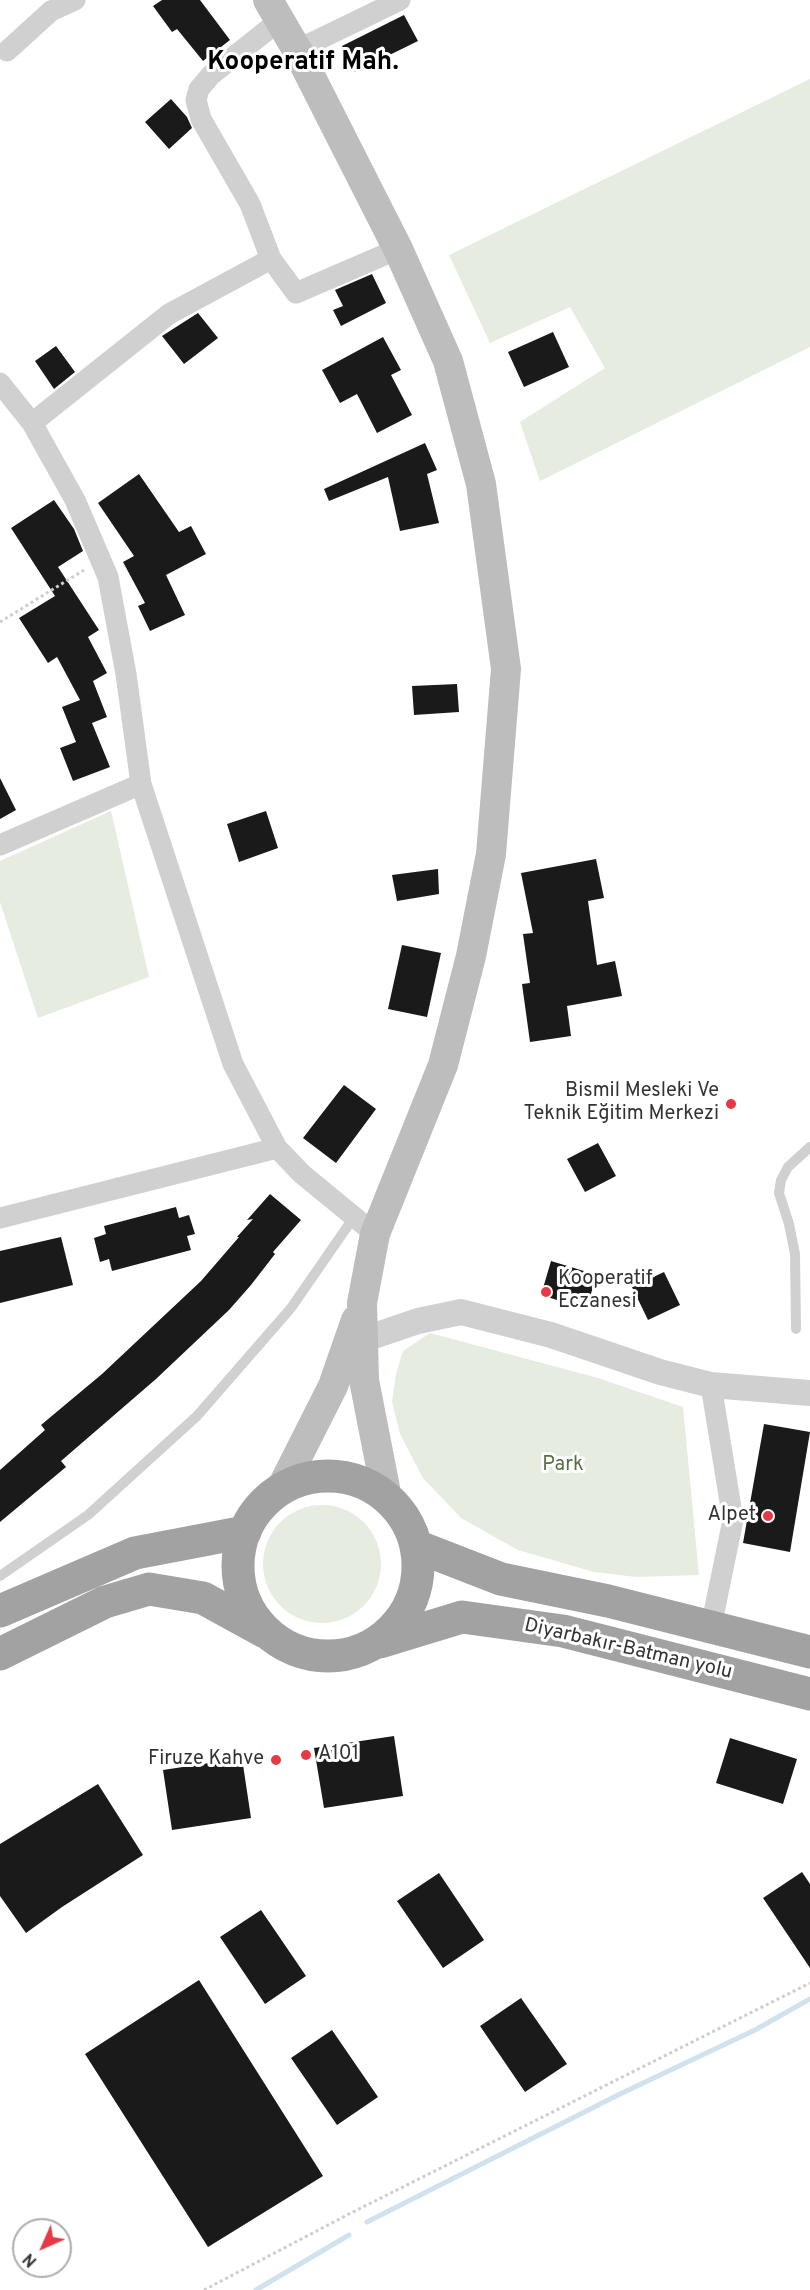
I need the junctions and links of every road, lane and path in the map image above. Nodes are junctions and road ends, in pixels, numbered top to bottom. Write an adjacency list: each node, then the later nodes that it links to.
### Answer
1 (75, 0): 5 (street)
2 (400, 0): 4 (street)
3 (274, 10): 4 (main road); 7 (street)
4 (297, 50): 6 (main road)
5 (6, 51)
6 (398, 249): 7 (street); 17 (main road)
7 (271, 259): 9 (street)
8 (0, 383): 9 (street)
9 (32, 423): 10 (street)
10 (101, 560): 11 (path); 12 (street)
11 (0, 622)
12 (141, 784): 13 (street); 15 (street)
13 (0, 844)
14 (810, 1147): 19 (lane)
15 (276, 1148): 16 (street); 17 (street)
16 (0, 1218)
17 (364, 1226): 18 (main road); 28 (lane)
18 (362, 1303): 20 (main road); 22 (main road)
19 (796, 1329)
20 (364, 1339): 21 (street); 22 (street); 25 (main road)
21 (711, 1385): 23 (street); 30 (street)
22 (333, 1386): 24 (main road)
23 (810, 1393)
24 (281, 1489): 25 (highway); 26 (highway)
25 (387, 1498): 27 (highway)
26 (245, 1532): 29 (highway); 31 (highway)
27 (416, 1546): 30 (highway, Diyarbakır-Batman yolu); 32 (highway)
28 (0, 1576)
29 (0, 1611)
30 (711, 1627): 33 (highway, Diyarbakır-Batman yolu)
31 (270, 1635): 32 (highway); 34 (highway)
32 (376, 1643): 35 (highway, Diyarbakır-Batman yolu)
33 (810, 1652)
34 (0, 1654)
35 (810, 1694)
36 (810, 1983): 37 (path)
37 (204, 2290)

